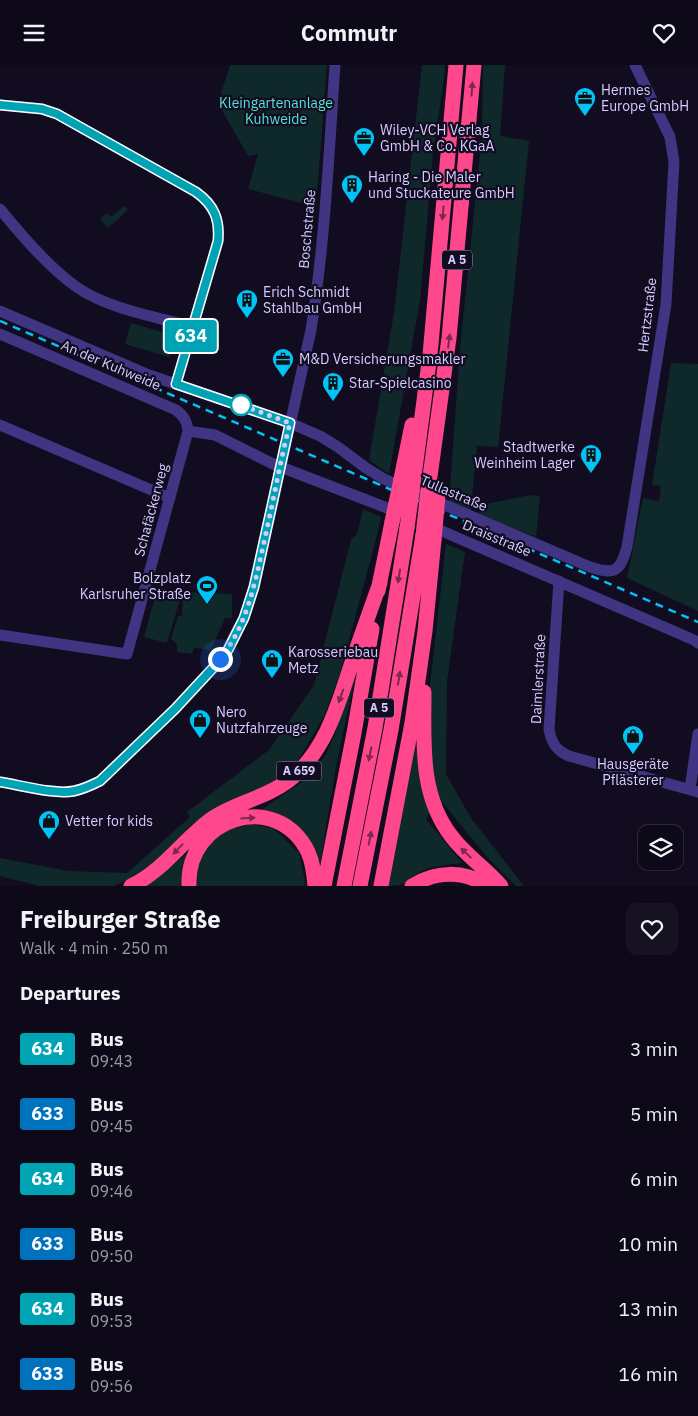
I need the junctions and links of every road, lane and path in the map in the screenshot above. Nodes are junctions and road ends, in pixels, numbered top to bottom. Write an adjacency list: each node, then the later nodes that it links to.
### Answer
1 (335, 65): 11 (street, Boschstraße)
2 (456, 65): 15 (highway, A 5, one-way to 15)
3 (474, 65): 17 (highway, A 5, one-way to 3, bridge)
4 (635, 65): 18 (street, Hertzstraße)
5 (0, 105): 8 (street)
6 (0, 209): 8 (street)
7 (0, 311): 10 (street, Tullastraße)
8 (193, 327): 10 (street)
9 (0, 334): 13 (street, An der Kuhweide)
10 (176, 384): 11 (street, Tullastraße)
11 (290, 423): 14 (street, Boschstraße); 18 (street, Tullastraße)
12 (0, 425): 16 (street)
13 (188, 431): 14 (street); 16 (street, Schafäckerweg)
14 (280, 468): 19 (street, Draisstraße); 25 (street, Boschstraße)
15 (407, 482): 20 (highway, bridge); 31 (highway, A 5, one-way to 31, bridge)
16 (170, 498): 22 (street, Schafäckerweg)
17 (428, 537): 21 (highway, A 5); 32 (highway, A 5, one-way to 17)
18 (615, 571)
19 (559, 581): 23 (street, Draisstraße); 26 (street, Daimlerstraße)
20 (380, 583): 27 (highway, A 659, one-way to 27); 30 (highway)
21 (425, 631): 33 (highway, A 5); 36 (highway, A 5, one-way to 21)
22 (0, 635)
23 (698, 643)
24 (698, 734): 26 (street)
25 (0, 782)
26 (694, 791)
27 (131, 886)
28 (189, 886): 29 (highway, one-way to 29)
29 (316, 886)
30 (324, 886)
31 (344, 886)
32 (360, 886)
33 (381, 886)
34 (412, 886): 35 (highway)
35 (487, 886)
36 (501, 886)

